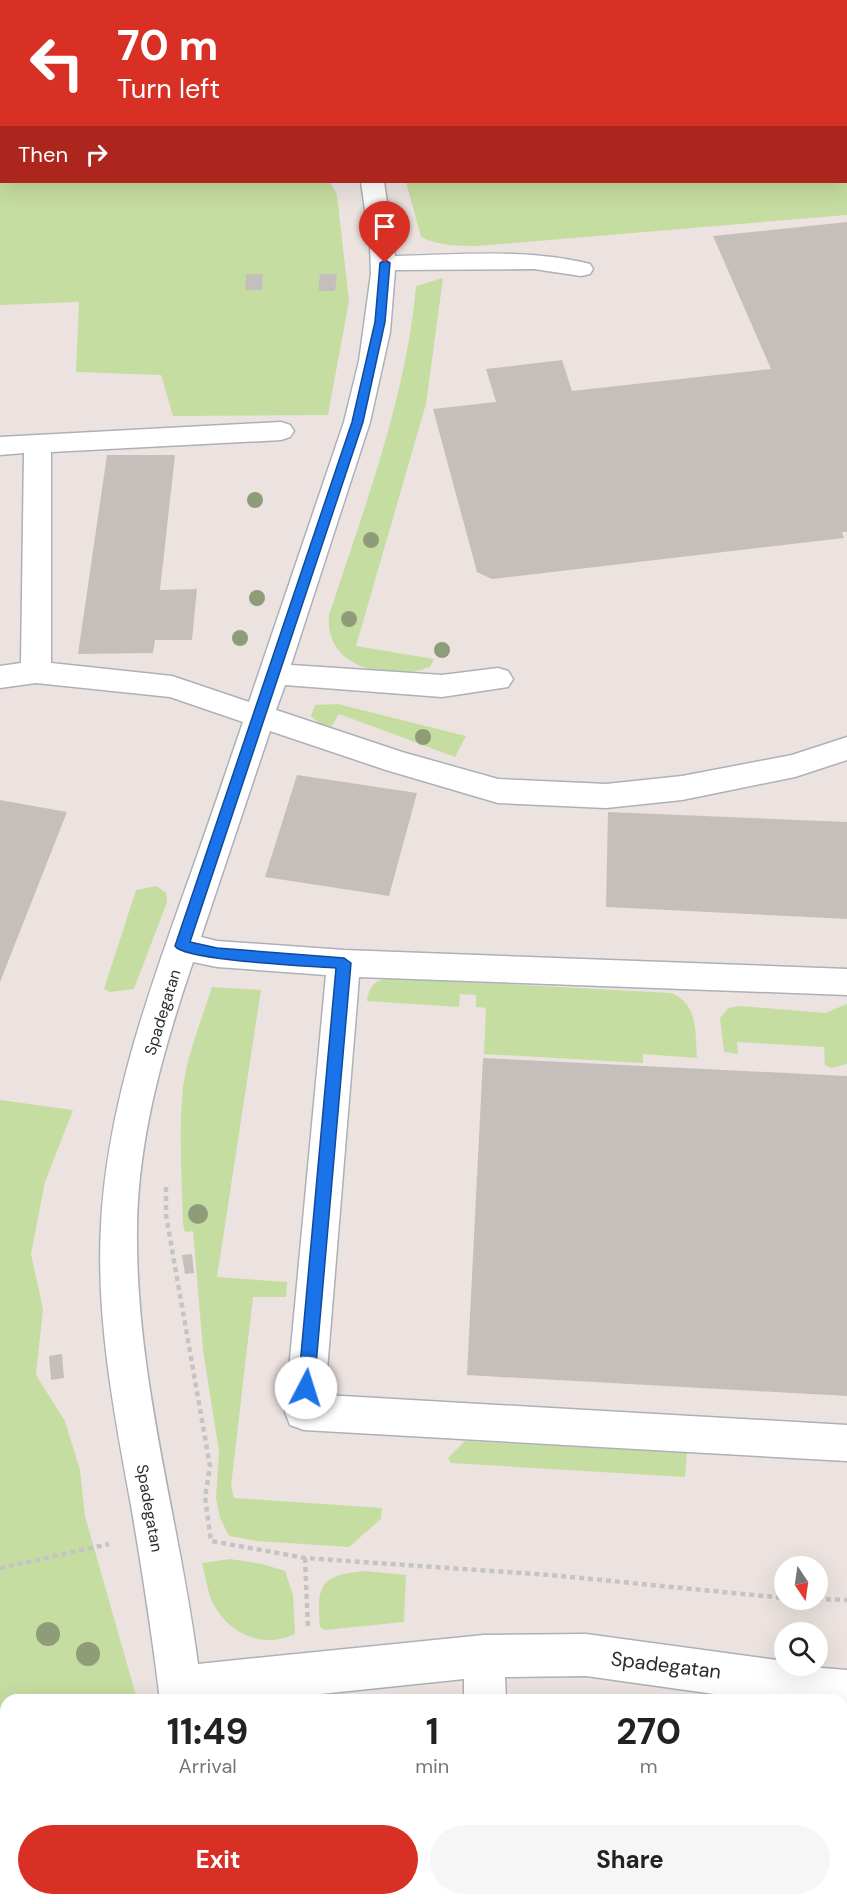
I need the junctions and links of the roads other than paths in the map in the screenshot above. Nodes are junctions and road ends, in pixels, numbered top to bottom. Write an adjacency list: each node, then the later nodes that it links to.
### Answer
1 (372, 183): 2 (street, Spadegatan)
2 (385, 263): 3 (street); 8 (street, Spadegatan)
3 (581, 269)
4 (281, 431): 5 (street)
5 (38, 443): 6 (street); 7 (street)
6 (0, 446)
7 (36, 672): 9 (street); 11 (street)
8 (274, 673): 10 (street); 11 (street, Spadegatan)
9 (0, 677)
10 (498, 679)
11 (259, 718): 12 (street); 13 (street, Spadegatan)
12 (847, 748)
13 (182, 946): 14 (street); 19 (street, Spadegatan)
14 (344, 963): 15 (street); 16 (street)
15 (847, 982)
16 (847, 1443)
17 (484, 1656): 18 (street, Spadegatan); 19 (street, Spadegatan); 20 (street)
18 (847, 1691)
19 (181, 1693)
20 (485, 1694)

